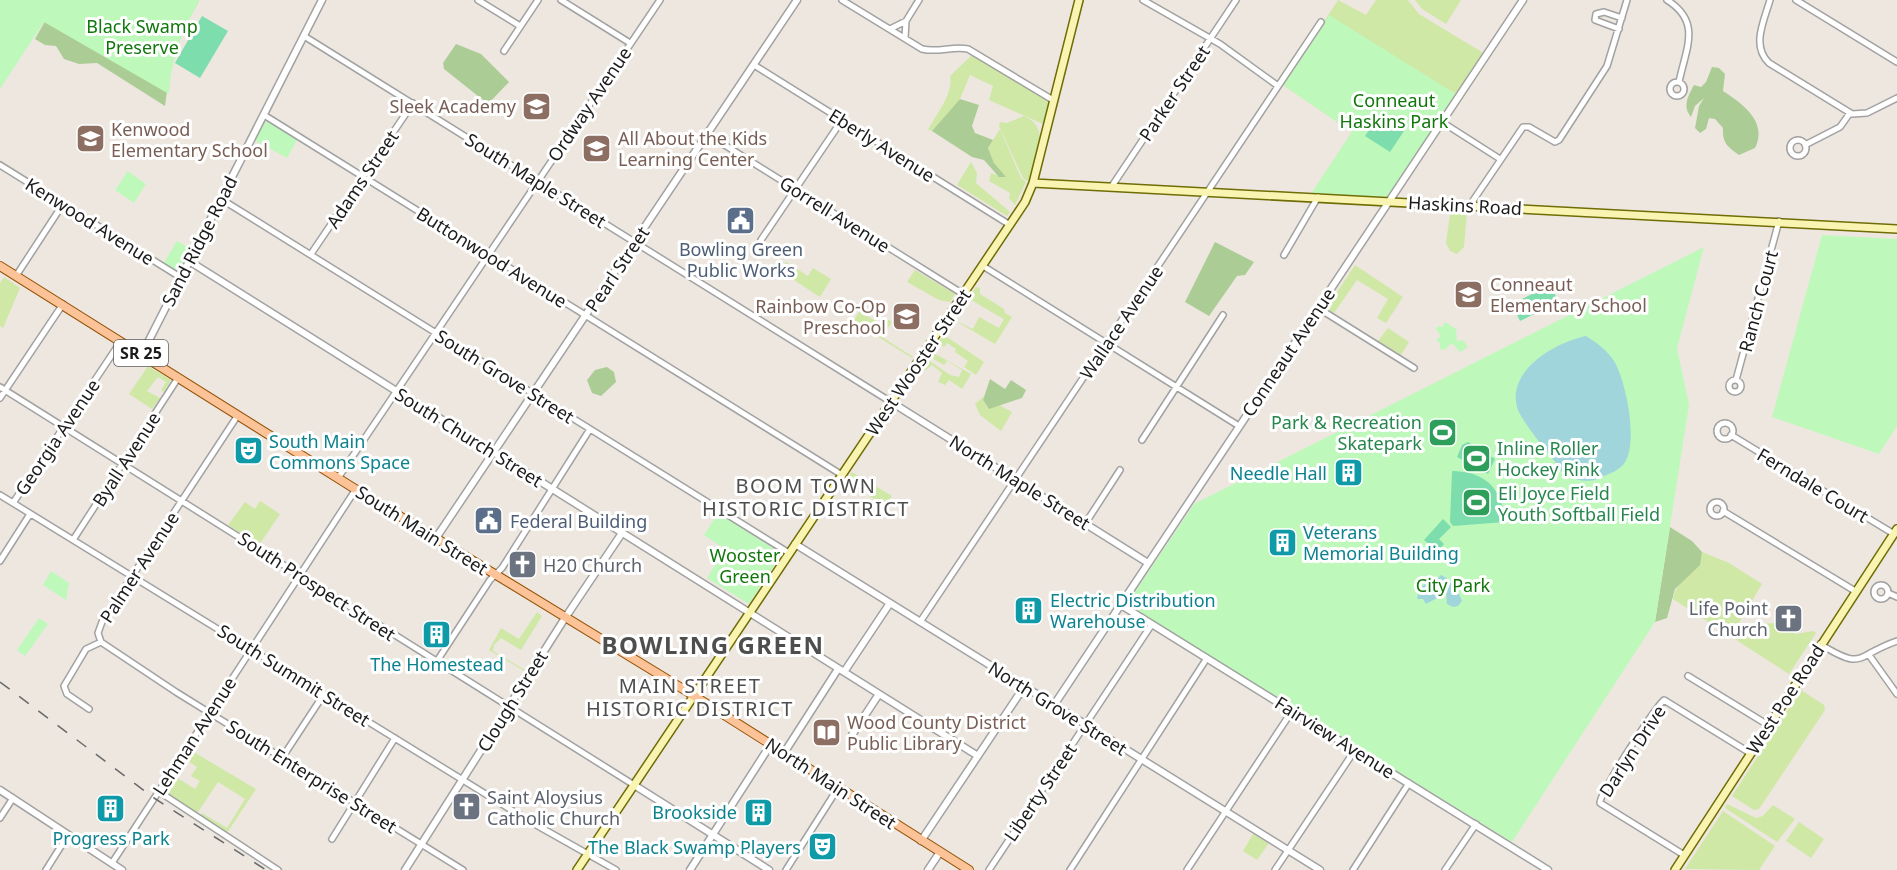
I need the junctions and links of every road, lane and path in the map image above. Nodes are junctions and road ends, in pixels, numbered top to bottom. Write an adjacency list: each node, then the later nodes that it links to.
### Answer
1 (322, 0): 24 (street, Sand Ridge Road)
2 (478, 0): 21 (street)
3 (538, 0): 21 (street)
4 (660, 0): 27 (street, Ordway Avenue)
5 (797, 0): 30 (street, Pearl Street)
6 (842, 0): 22 (street)
7 (920, 0): 19 (street)
8 (1079, 0): 34 (main road, West Wooster Street)
9 (1143, 0): 17 (street)
10 (1236, 0): 26 (street, Parker Street)
11 (1523, 0): 39 (street, Conneaut Avenue)
12 (1627, 0): 18 (street)
13 (1667, 0): 31 (street)
14 (1770, 0): 36 (street)
15 (1796, 0): 29 (street)
16 (565, 1): 27 (street)
17 (1153, 3): 26 (street)
18 (1622, 18): 23 (street); 23 (street)
19 (906, 21): 22 (street); 25 (street)
20 (1321, 22): 32 (street, Wallace Avenue)
21 (520, 27): 28 (street)
22 (890, 29): 25 (street)
23 (1619, 29): 42 (street)
24 (304, 36): 35 (street, South Maple Street); 37 (street, Sand Ridge Road)
25 (905, 38): 34 (street)
26 (1210, 39): 32 (street); 47 (street, Parker Street)
27 (630, 43): 45 (street, Ordway Avenue)
28 (504, 51)
29 (1897, 62)
30 (754, 65): 38 (street, Eberly Avenue); 40 (street, Pearl Street)
31 (1679, 82)
32 (1278, 86): 49 (street, Wallace Avenue)
33 (1897, 98): 36 (street)
34 (1053, 100): 46 (main road, West Wooster Street)
35 (413, 103): 44 (street, Adams Street); 45 (street, South Maple Street)
36 (1850, 113): 41 (street)
37 (264, 115): 44 (street, Buttonwood Avenue); 51 (street, Sand Ridge Road)
38 (842, 120): 48 (street); 56 (street, Eberly Avenue)
39 (1442, 122): 42 (street); 52 (street, Conneaut Avenue)
40 (707, 134): 48 (street, Gorrell Avenue); 59 (street, Pearl Street)
41 (1805, 145)
42 (1500, 159): 54 (street)
43 (0, 165): 53 (street, Kenwood Avenue)
44 (363, 176): 60 (street, Adams Street); 61 (street, Buttonwood Avenue)
45 (538, 181): 59 (street, South Maple Street); 61 (street, Ordway Avenue)
46 (1033, 183): 47 (main road, Haskins Road); 56 (main road, West Wooster Street)
47 (1112, 186): 49 (main road, Haskins Road)
48 (795, 189): 58 (street); 68 (street, Gorrell Avenue)
49 (1208, 192): 50 (main road, Haskins Road); 75 (street, Wallace Avenue)
50 (1318, 197): 52 (main road, Haskins Road); 62 (street)
51 (221, 199): 60 (street, South Grove Street); 63 (street, Sand Ridge Road)
52 (1389, 201): 54 (main road, Haskins Road); 70 (street, Conneaut Avenue)
53 (63, 204): 66 (street); 67 (street, Kenwood Avenue)
54 (1470, 205): 55 (main road, Haskins Road)
55 (1779, 221): 57 (main road, Haskins Road); 79 (street, Ranch Court)
56 (1010, 225): 64 (main road, West Wooster Street)
57 (1897, 229)
58 (761, 240)
59 (635, 242): 71 (street, Pearl Street); 85 (street, South Maple Street)
60 (311, 254): 73 (street, South Grove Street)
61 (489, 255): 71 (street, Buttonwood Avenue); 73 (street, Ordway Avenue)
62 (1284, 255)
63 (189, 261): 67 (street, Sand Ridge Road); 82 (street, South Church Street)
64 (983, 266): 68 (main road, West Wooster Street); 75 (street)
65 (1, 269): 66 (main road, South Main Street / SR 25)
66 (16, 276): 69 (main road, South Main Street / SR 25)
67 (180, 277): 76 (street, Sand Ridge Road)
68 (963, 294): 85 (main road, West Wooster Street)
69 (63, 304): 74 (main road, South Main Street / SR 25); 81 (street)
70 (1318, 308): 77 (street); 87 (street, Conneaut Avenue)
71 (586, 315): 83 (street, Pearl Street); 95 (street, Buttonwood Avenue)
72 (1223, 315): 80 (street)
73 (436, 333): 82 (street, Ordway Avenue); 83 (street, South Grove Street)
74 (121, 341): 76 (main road, South Main Street / SR 25); 88 (street, Georgia Avenue)
75 (1106, 343): 80 (street); 97 (street, Wallace Avenue)
76 (142, 354): 78 (main road, South Main Street / SR 25)
77 (1414, 368)
78 (178, 378): 86 (main road, South Main Street / SR 25); 93 (street, Byall Avenue)
79 (1736, 380)
80 (1175, 387): 87 (street); 91 (street)
81 (3, 388): 84 (street); 88 (street, South Prospect Street)
82 (396, 391): 92 (street, South Church Street); 96 (street, Ordway Avenue)
83 (533, 393): 89 (street, South Grove Street); 92 (street, Pearl Street)
84 (0, 398)
85 (891, 402): 95 (main road, West Wooster Street); 97 (street, North Maple Street)
86 (238, 415): 96 (main road, South Main Street / SR 25); 101 (street, Palmer Avenue)
87 (1239, 426): 113 (street, Conneaut Avenue)
88 (64, 427): 93 (street, South Prospect Street); 102 (street, Georgia Avenue)
89 (590, 429): 99 (street); 111 (street, South Grove Street)
90 (1731, 435): 106 (street, Ferndale Court)
91 (1142, 440)
92 (494, 452): 99 (street, South Church Street); 108 (street, Pearl Street)
93 (123, 464): 101 (street, South Prospect Street); 109 (street, Byall Avenue)
94 (1120, 470): 105 (street)
95 (842, 475): 110 (main road, West Wooster Street)
96 (338, 478): 98 (main road, South Main Street / SR 25)
97 (1015, 480): 105 (street, North Maple Street); 124 (street, Wallace Avenue)
98 (356, 489): 108 (main road, South Main Street / SR 25); 114 (street, Lehman Avenue)
99 (552, 489): 107 (street, South Church Street); 115 (street)
100 (0, 495): 102 (street, South Summit Street)
101 (182, 500): 114 (street, South Prospect Street); 116 (street, Palmer Avenue)
102 (13, 503): 104 (street, South Summit Street)
103 (1724, 511): 117 (street)
104 (30, 514): 109 (street, South Summit Street); 112 (street)
105 (1085, 524): 113 (street, North Maple Street)
106 (1895, 531): 117 (main road, West Poe Road)
107 (622, 533): 122 (street, South Church Street); 123 (street, Clough Street)
108 (436, 538): 115 (main road, South Main Street / SR 25)
109 (73, 540): 116 (street, South Summit Street)
110 (795, 544): 111 (main road, West Wooster Street); 120 (street, North Grove Street)
111 (789, 553): 122 (main road, West Wooster Street)
112 (0, 561)
113 (1148, 562): 121 (street, Conneaut Avenue)
114 (300, 575): 129 (street, Lehman Avenue); 132 (street, South Prospect Street)
115 (495, 575): 123 (main road, South Main Street / SR 25); 132 (street)
116 (131, 576): 127 (street, Palmer Avenue); 129 (street, South Summit Street)
117 (1855, 591): 128 (main road, West Poe Road)
118 (1888, 593): 119 (street)
119 (1897, 597)
120 (890, 603): 124 (street, North Grove Street); 133 (street)
121 (1120, 605): 125 (street, Fairview Avenue); 140 (street, Conneaut Avenue)
122 (749, 613): 133 (street, South Church Street); 139 (main road, West Wooster Street)
123 (565, 618): 139 (main road, South Main Street / SR 25); 141 (street, Clough Street)
124 (920, 622): 135 (street, North Grove Street)
125 (1152, 624): 131 (street, Fairview Avenue); 145 (street, Liberty Street)
126 (1897, 641): 130 (street)
127 (101, 642): 142 (street, Palmer Avenue); 144 (street, South Enterprise Street)
128 (1820, 644): 130 (street); 146 (main road, West Poe Road)
129 (252, 648): 137 (street, South Summit Street); 144 (street, Lehman Avenue)
130 (1869, 655): 136 (street)
131 (1207, 658): 143 (street, Fairview Avenue); 155 (street)
132 (437, 662): 141 (street, South Prospect Street)
133 (841, 671): 138 (street, South Church Street); 151 (street)
134 (1688, 676): 146 (street)
135 (1024, 687): 140 (street, North Grove Street); 153 (street)
136 (1897, 693)
137 (324, 694): 148 (street, South Summit Street); 154 (street)
138 (879, 694): 147 (street); 153 (street, South Church Street)
139 (693, 695): 149 (main road, North Main Street); 158 (main road, West Wooster Street)
140 (1054, 705): 145 (street, North Grove Street)
141 (509, 706): 156 (street, Clough Street); 158 (street, South Prospect Street)
142 (89, 709)
143 (1292, 711): 150 (street, Fairview Avenue); 164 (street)
144 (209, 713): 154 (street, South Enterprise Street); 161 (street, Lehman Avenue)
145 (1085, 724): 155 (street, North Grove Street); 189 (street, Liberty Street)
146 (1768, 725): 152 (main road, West Poe Road)
147 (852, 735)
148 (395, 738): 156 (street, South Summit Street); 163 (street)
149 (771, 744): 151 (main road, North Main Street); 168 (street)
150 (1355, 750): 157 (street, Fairview Avenue); 172 (street)
151 (784, 753): 159 (main road, North Main Street)
152 (1750, 753): 175 (main road, West Poe Road); 175 (street, Darlyn Drive)
153 (978, 756): 170 (street)
154 (282, 758): 163 (street, South Enterprise Street)
155 (1141, 759): 164 (street, North Grove Street); 190 (street)
156 (463, 778): 171 (street, Clough Street); 174 (street, South Summit Street)
157 (1409, 783): 166 (street, Fairview Avenue); 194 (street)
158 (634, 785): 168 (street); 174 (main road, West Wooster Street)
159 (838, 788): 170 (main road, North Main Street); 186 (street)
160 (0, 790): 162 (street)
161 (158, 791): 176 (street, Lehman Avenue); 179 (street)
162 (13, 798): 165 (street); 167 (street)
163 (354, 802): 169 (street); 171 (street, South Enterprise Street)
164 (1225, 811): 172 (street, North Grove Street); 191 (street)
165 (0, 818)
166 (1476, 824): 195 (street); 196 (street, Fairview Avenue)
167 (68, 835): 176 (street); 177 (street)
168 (713, 835): 184 (street); 185 (street)
169 (332, 839)
170 (921, 841): 173 (main road, North Main Street)
171 (422, 844): 180 (street, Clough Street); 181 (street, South Enterprise Street)
172 (1288, 850): 192 (street); 193 (street, North Grove Street)
173 (940, 852): 187 (street); 188 (main road, North Main Street)
174 (588, 854): 182 (main road, West Wooster Street); 183 (street, South Summit Street)
175 (1684, 855): 197 (main road, West Poe Road)
176 (111, 863): 178 (street)
177 (46, 870)
178 (122, 870)
179 (278, 870)
180 (405, 870)
181 (463, 870)
182 (577, 870)
183 (616, 870)
184 (690, 870)
185 (769, 870)
186 (786, 870)
187 (928, 870)
188 (969, 870)
189 (989, 870)
190 (1070, 870)
191 (1187, 870)
192 (1275, 870)
193 (1320, 870)
194 (1353, 870)
195 (1445, 870)
196 (1548, 870)
197 (1675, 870)

